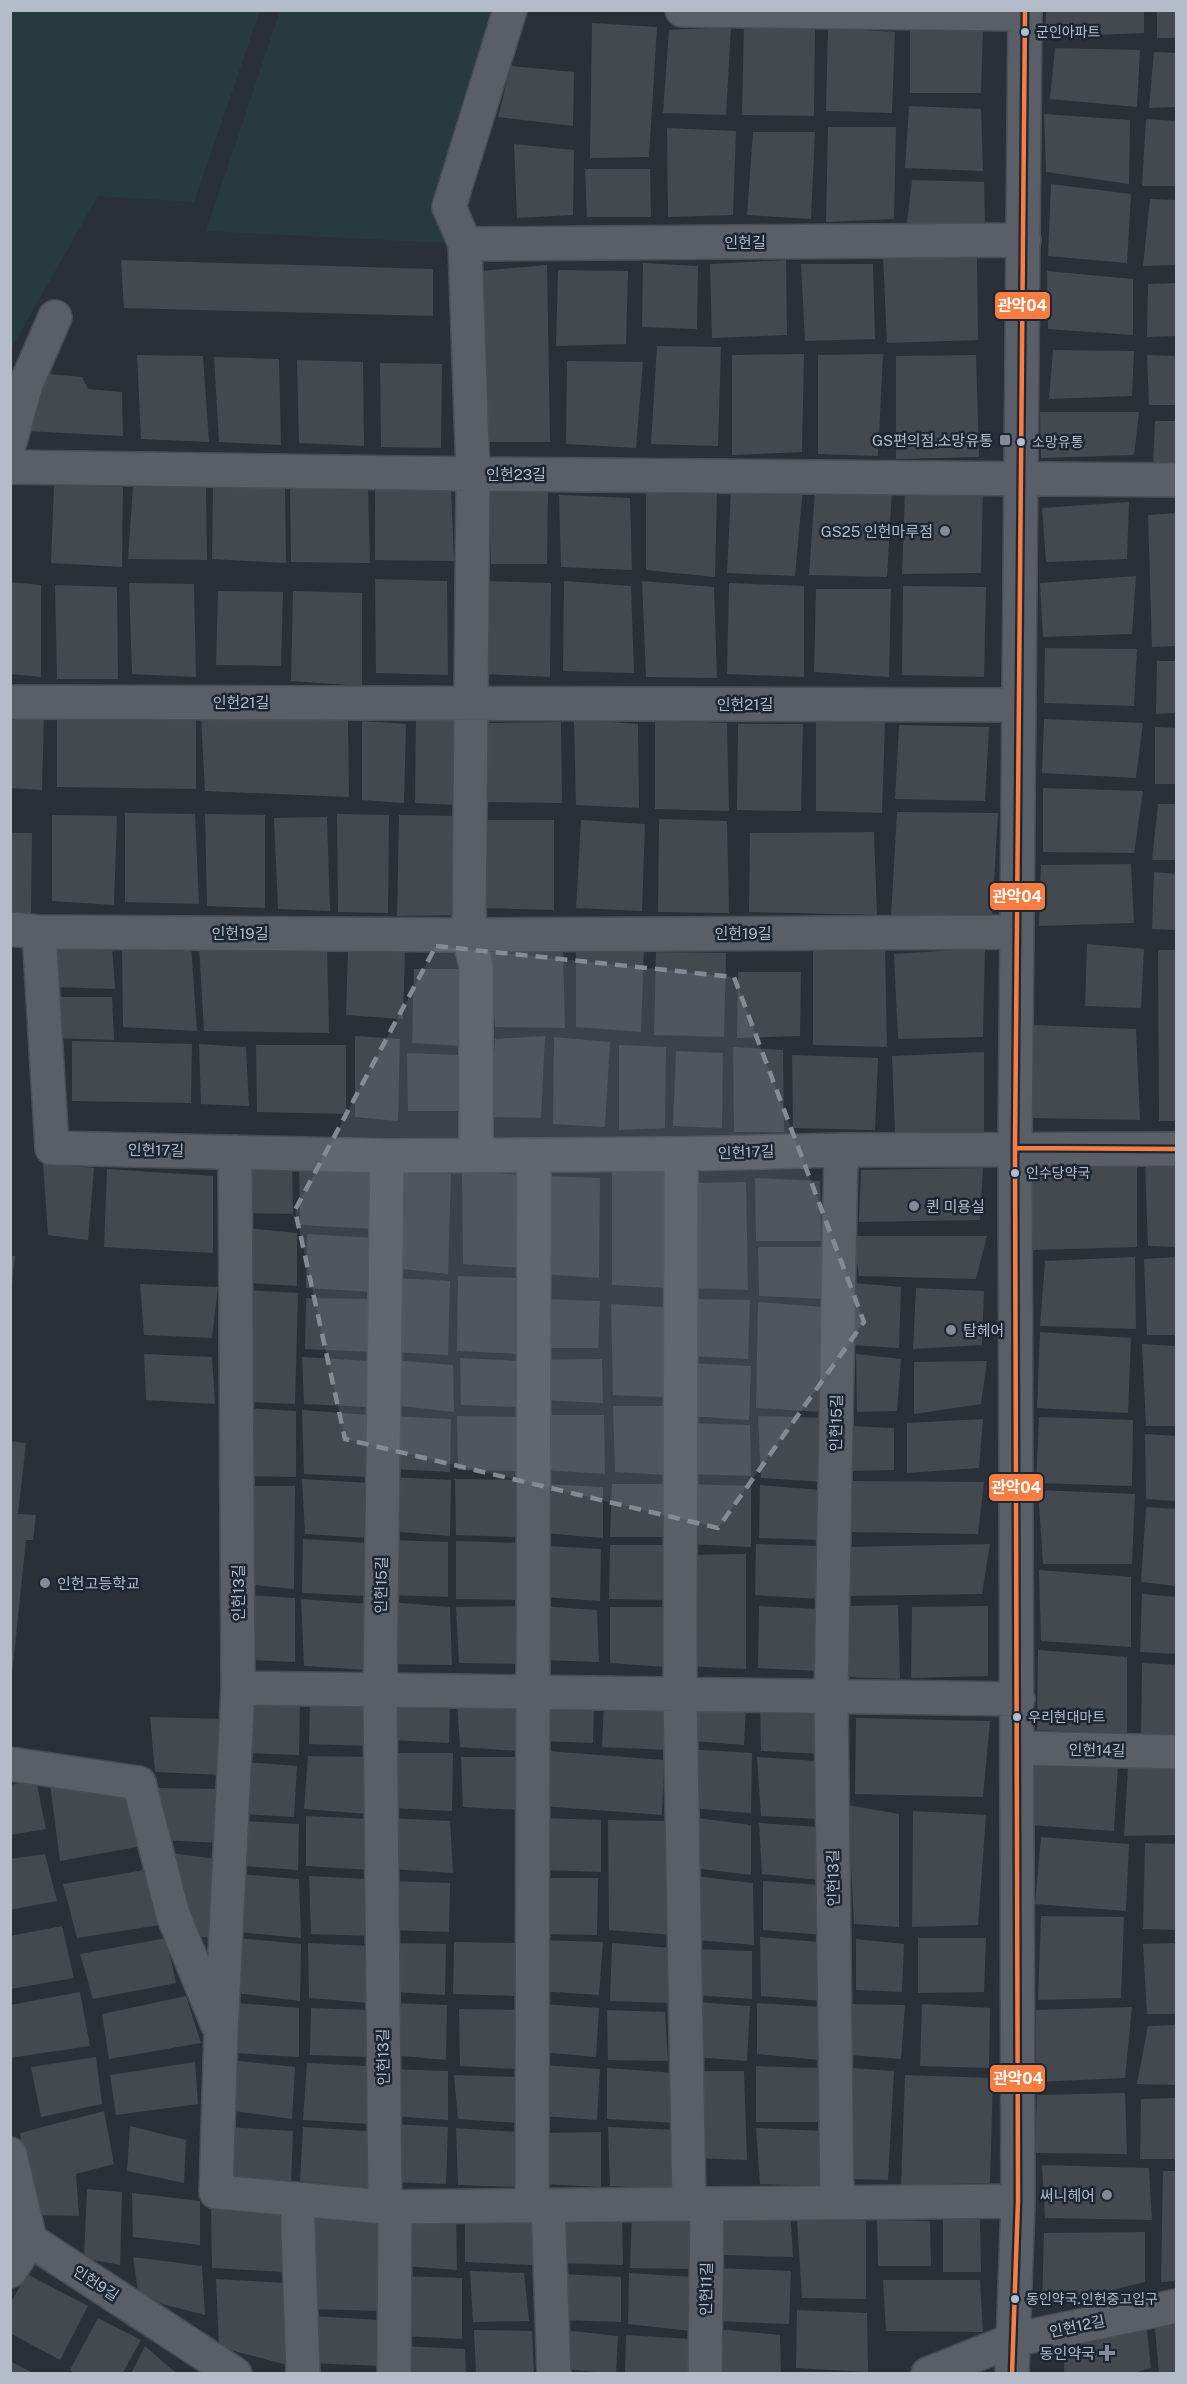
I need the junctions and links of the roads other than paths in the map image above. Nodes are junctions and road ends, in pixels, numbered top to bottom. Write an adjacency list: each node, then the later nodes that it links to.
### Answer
1 (510, 10): 5 (street)
2 (682, 10): 3 (street)
3 (1025, 12): 4 (street)
4 (1024, 240): 5 (street, 인헌길); 10 (street)
5 (465, 244): 9 (street)
6 (55, 317): 7 (street)
7 (10, 442)
8 (10, 467): 9 (street, 인헌23길)
9 (473, 474): 10 (street, 인헌23길); 13 (street)
10 (1021, 479): 11 (street); 14 (street)
11 (1176, 480)
12 (10, 702): 13 (street, 인헌21길)
13 (471, 703): 14 (street, 인헌21길); 17 (street)
14 (1019, 705): 16 (street)
15 (25, 930): 17 (street, 인헌19길); 21 (street, 인헌17길)
16 (1017, 932): 17 (street, 인헌19길); 18 (street)
17 (469, 935): 23 (street)
18 (1015, 1148): 19 (street, 인헌17길); 20 (street, 인헌17길); 31 (street)
19 (1176, 1149)
20 (841, 1150): 22 (street, 인헌17길); 30 (street, 인헌15길)
21 (235, 1152): 24 (street, 인헌17길); 26 (street, 인헌13길)
22 (681, 1154): 25 (street, 인헌17길); 29 (street)
23 (476, 1155): 24 (street, 인헌17길); 25 (street, 인헌17길)
24 (387, 1156): 27 (street, 인헌15길)
25 (534, 1156): 28 (street)
26 (238, 1688): 27 (street); 35 (street, 인헌13길)
27 (380, 1690): 28 (street); 42 (street, 인헌13길)
28 (532, 1693): 29 (street); 41 (street)
29 (680, 1695): 30 (street); 40 (street)
30 (831, 1697): 31 (street); 39 (street, 인헌13길)
31 (1018, 1699): 32 (street)
32 (1018, 1748): 33 (street, 인헌14길); 38 (street)
33 (1176, 1752)
34 (10, 1764): 35 (street, 인헌13길)
35 (221, 2033): 37 (street, 인헌13길)
36 (10, 2154): 43 (street)
37 (297, 2199): 42 (street, 인헌13길); 48 (street)
38 (1018, 2201): 39 (street, 인헌13길); 46 (street)
39 (837, 2202): 40 (street, 인헌13길)
40 (698, 2204): 41 (street, 인헌13길); 51 (street, 인헌11길)
41 (540, 2205): 42 (street, 인헌13길); 50 (street)
42 (390, 2206): 49 (street)
43 (30, 2240): 44 (street); 47 (street, 인헌9길)
44 (10, 2271)
45 (1176, 2306): 46 (street, 인헌12길)
46 (1013, 2340): 52 (street); 53 (street)
47 (235, 2373)
48 (303, 2373)
49 (394, 2373)
50 (554, 2373)
51 (705, 2373)
52 (928, 2373)
53 (1012, 2373)

